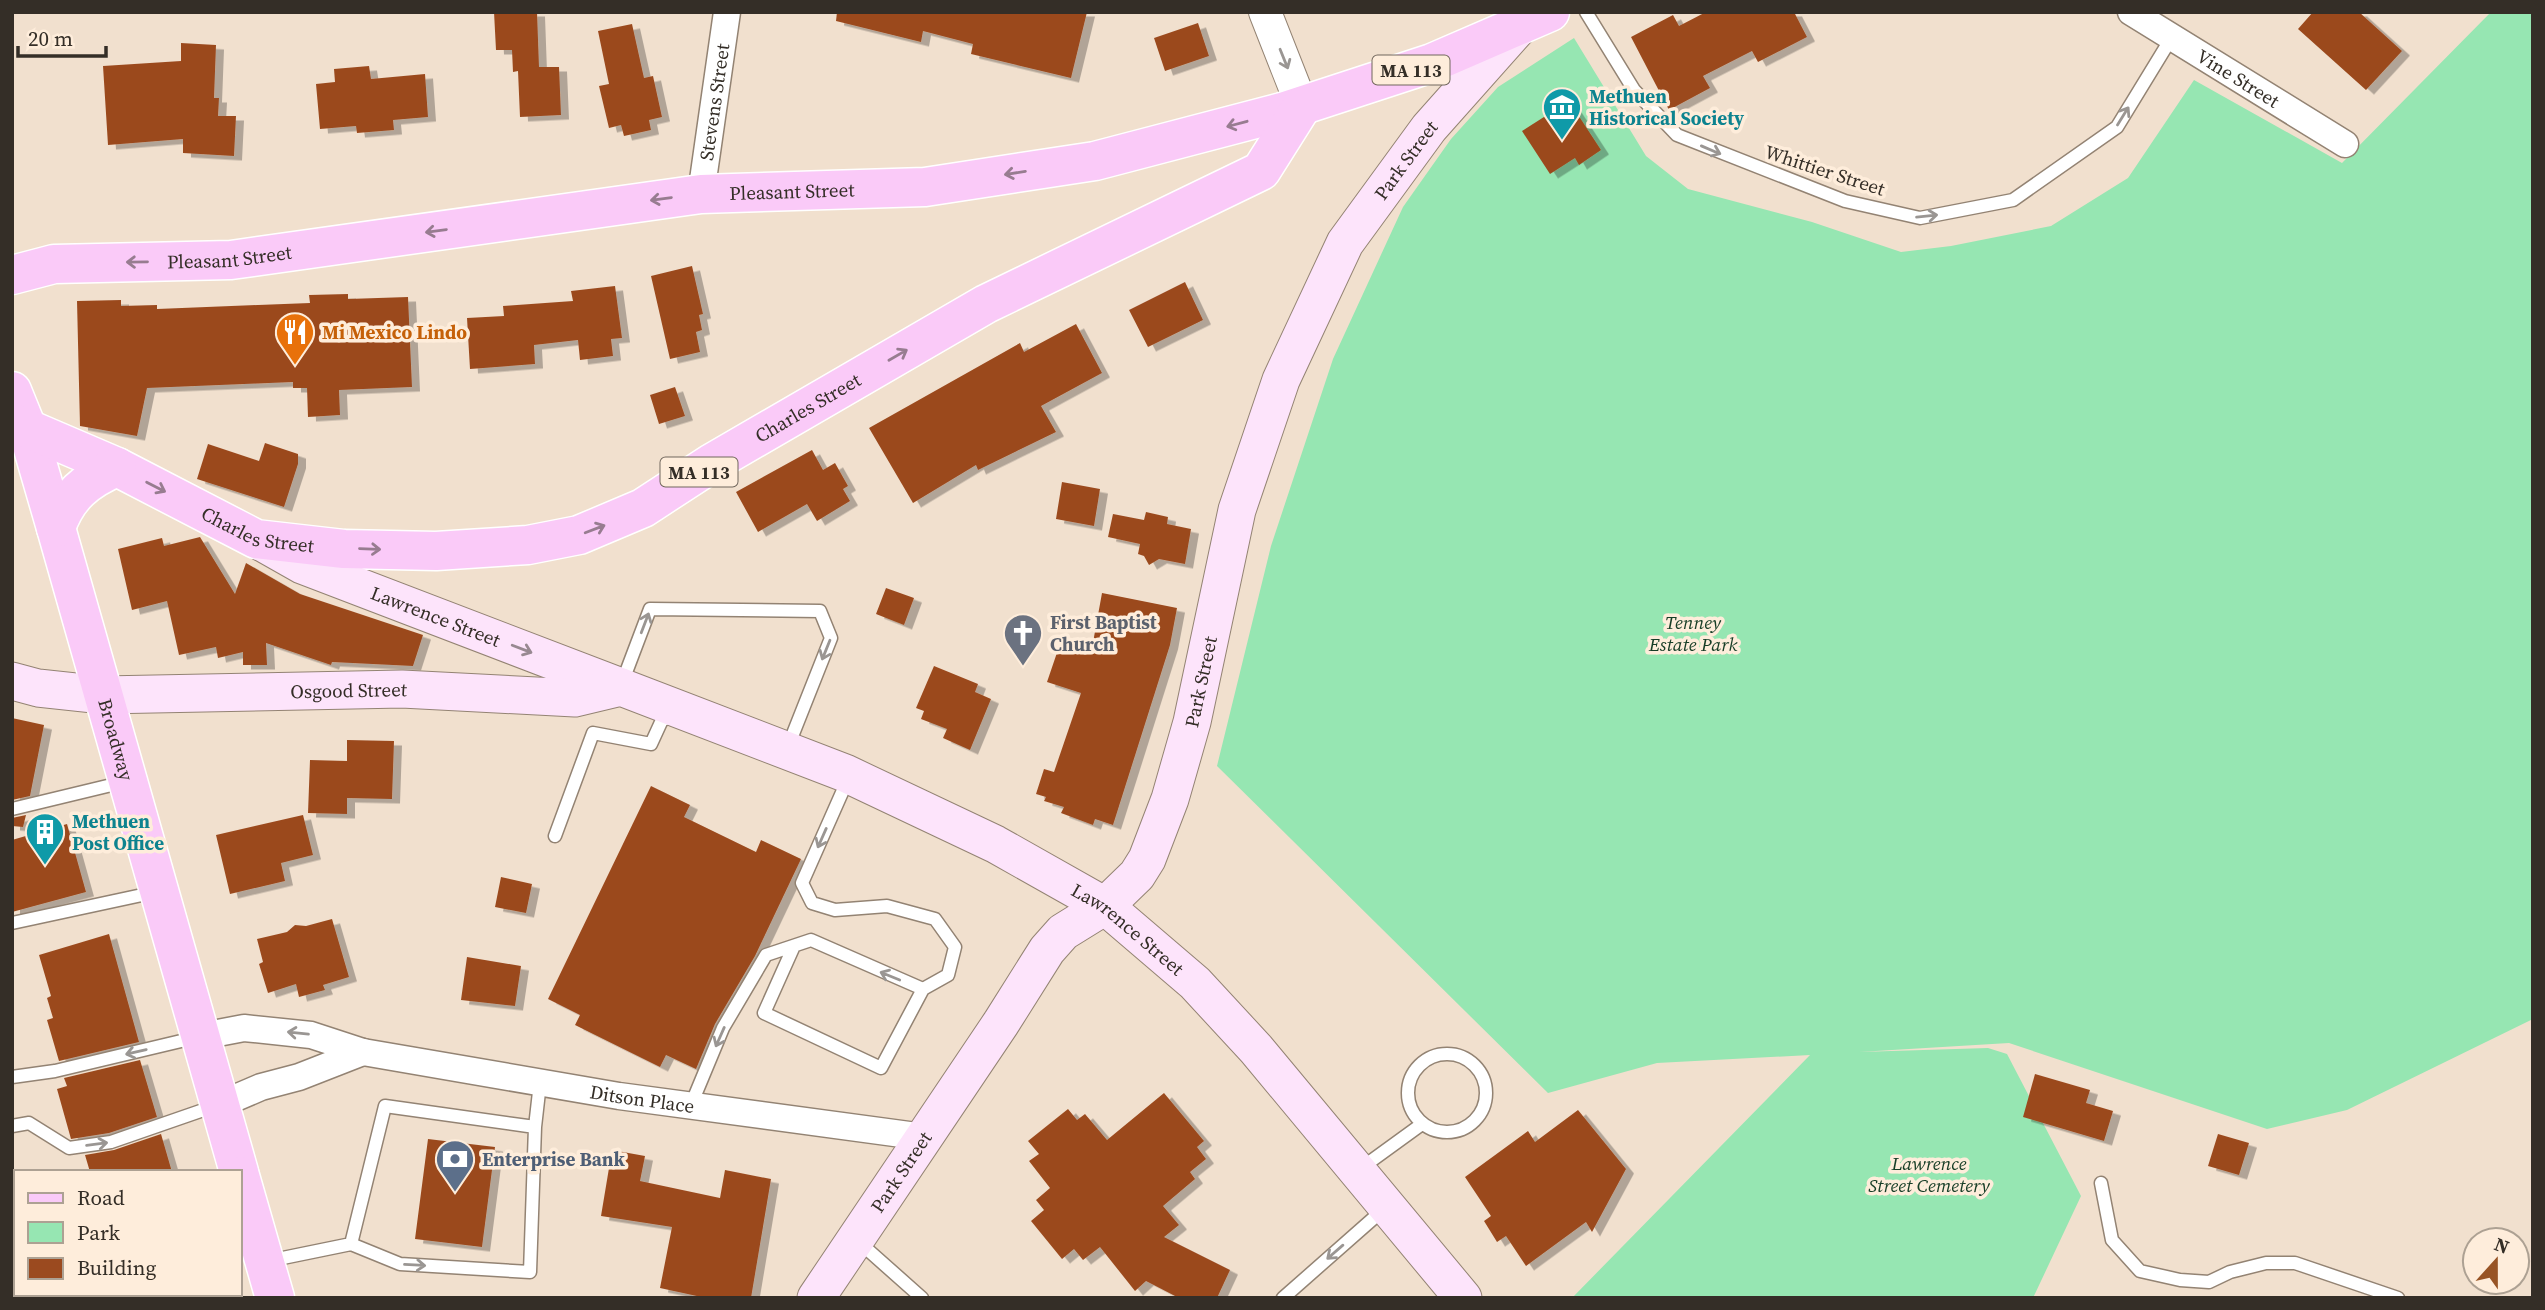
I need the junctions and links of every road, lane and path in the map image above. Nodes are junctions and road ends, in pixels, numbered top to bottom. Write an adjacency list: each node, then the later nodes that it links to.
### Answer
1 (727, 12): 9 (street, Stevens Street)
2 (1265, 12): 7 (street, one-way to 7)
3 (1586, 12): 6 (lane, Whittier Street, one-way to 6)
4 (2132, 12): 6 (street, Vine Street)
5 (1534, 20): 7 (main road, Pleasant Street / MA 113); 26 (main road, Park Street)
6 (2172, 37): 8 (street, Vine Street)
7 (1302, 106): 9 (main road, Pleasant Street / MA 113, one-way to 9); 15 (main road, Charles Street / MA 113, one-way to 7)
8 (2344, 144)
9 (701, 194): 10 (main road, Pleasant Street / MA 113, one-way to 10)
10 (12, 275)
11 (12, 391): 12 (main road, Broadway)
12 (20, 425): 13 (main road, Charles Street / MA 113); 14 (main road, Broadway)
13 (117, 467): 14 (main road); 15 (main road, Charles Street / MA 113, one-way to 15)
14 (56, 528): 18 (main road, Broadway)
15 (256, 539): 17 (main road, Lawrence Street, one-way to 17)
16 (12, 681): 18 (main road, Osgood Street)
17 (621, 687): 18 (main road, Osgood Street); 19 (main road); 20 (lane, one-way to 20)
18 (103, 695): 22 (main road, Broadway)
19 (685, 711): 20 (main road, Lawrence Street); 24 (lane)
20 (787, 750): 21 (main road, Lawrence Street)
21 (850, 776): 26 (main road, Lawrence Street); 29 (lane, one-way to 29)
22 (128, 781): 23 (lane); 25 (main road, Broadway)
23 (12, 809)
24 (555, 836)
25 (160, 891): 27 (lane); 30 (main road, Broadway)
26 (1105, 906): 39 (main road, Park Street); 41 (main road, Lawrence Street)
27 (12, 923)
28 (794, 946): 29 (lane, one-way to 28); 29 (lane); 35 (lane, one-way to 35)
29 (923, 989)
30 (202, 1036): 31 (street, Ditson Place, one-way to 30); 32 (lane, one-way to 32); 34 (main road, Broadway)
31 (363, 1052): 33 (street, Ditson Place); 34 (street)
32 (12, 1077)
33 (540, 1083): 35 (street, Ditson Place); 38 (lane)
34 (219, 1105): 37 (lane, one-way to 34); 40 (main road, Broadway)
35 (691, 1105): 39 (street, Ditson Place)
36 (1422, 1124): 36 (lane); 41 (lane)
37 (12, 1126)
38 (535, 1127): 46 (lane); 46 (lane, one-way to 38)
39 (924, 1137): 45 (main road, Park Street)
40 (238, 1170)
41 (1357, 1171): 44 (main road, Lawrence Street)
42 (2101, 1183): 53 (lane)
43 (242, 1189): 47 (main road, Broadway)
44 (1386, 1207): 51 (lane, one-way to 51); 52 (main road, Lawrence Street)
45 (856, 1239): 49 (main road, Park Street); 50 (lane)
46 (351, 1244): 47 (lane)
47 (256, 1258): 48 (main road, Broadway)
48 (275, 1298)
49 (816, 1298)
50 (922, 1298)
51 (1283, 1298)
52 (1462, 1298)
53 (2398, 1298)

